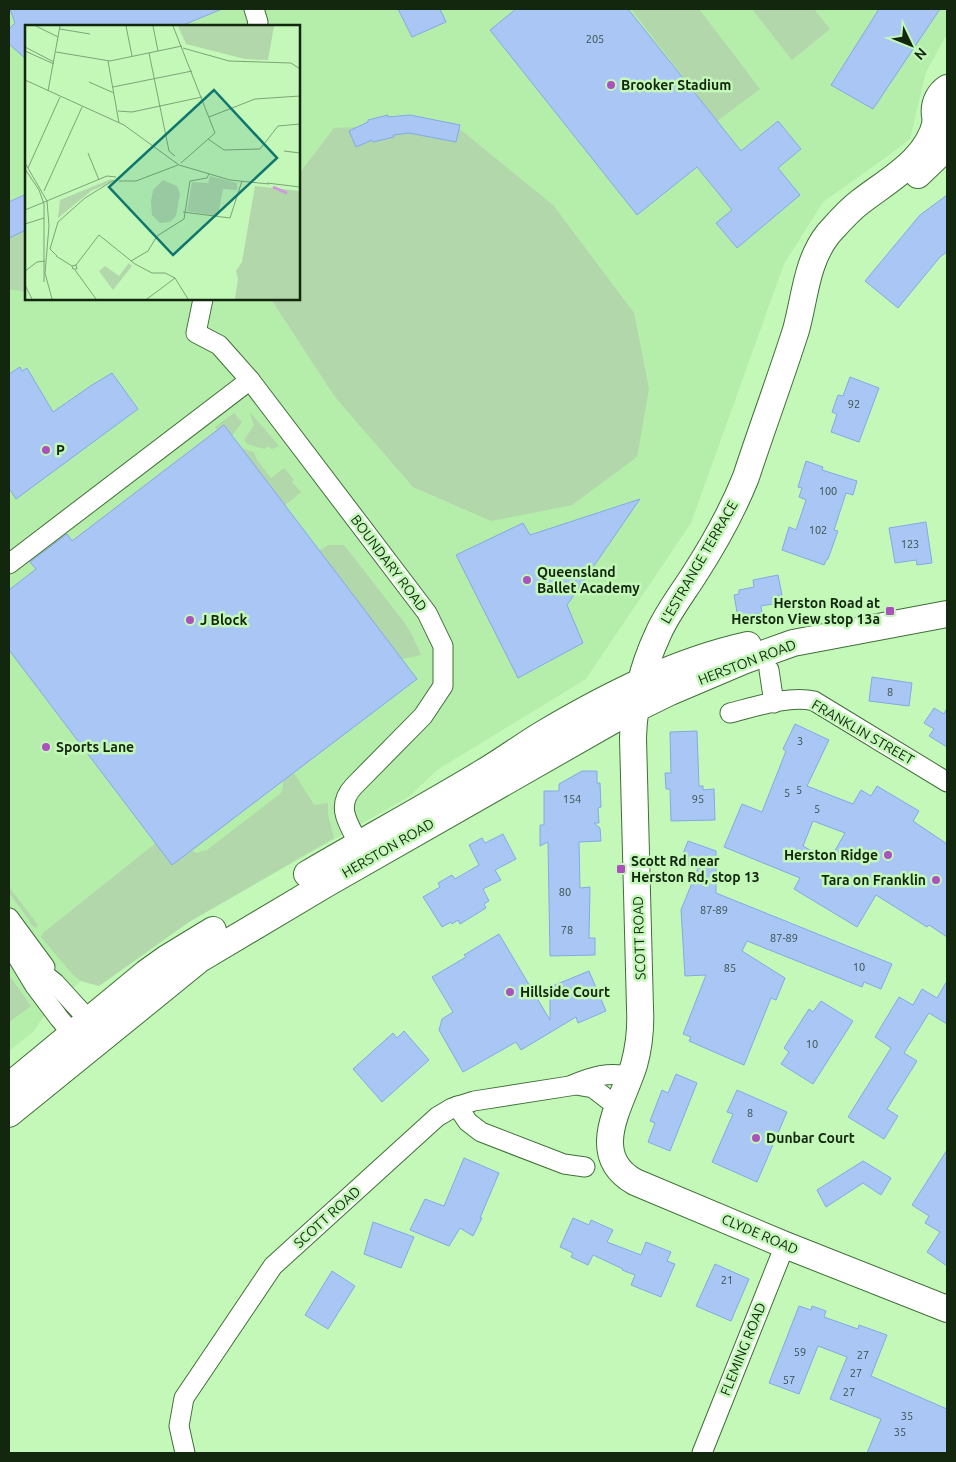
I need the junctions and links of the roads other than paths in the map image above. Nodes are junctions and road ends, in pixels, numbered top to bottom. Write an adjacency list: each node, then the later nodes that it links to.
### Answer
1 (254, 9): 2 (street)
2 (257, 25)
3 (945, 87): 4 (main road, L'ESTRANGE TERRACE)
4 (942, 128): 6 (main road, L'ESTRANGE TERRACE)
5 (947, 147): 6 (main road, L'ESTRANGE TERRACE)
6 (814, 279): 13 (main road, L'ESTRANGE TERRACE)
7 (203, 300): 8 (street, BOUNDARY ROAD)
8 (250, 380): 9 (street); 19 (street, BOUNDARY ROAD)
9 (9, 564)
10 (947, 614): 11 (main road, HERSTON ROAD)
11 (803, 640): 13 (main road, HERSTON ROAD); 15 (main road, HERSTON ROAD)
12 (769, 670): 14 (street)
13 (642, 681): 15 (main road, L'ESTRANGE TERRACE); 19 (main road, HERSTON ROAD)
14 (774, 703): 16 (street, FRANKLIN STREET); 17 (street, FRANKLIN STREET)
15 (636, 708): 18 (main road, HERSTON ROAD); 24 (main road, SCOTT ROAD)
16 (730, 713)
17 (947, 782)
18 (464, 805): 19 (main road); 23 (main road, HERSTON ROAD)
19 (359, 844): 23 (main road, HERSTON ROAD)
20 (9, 918): 22 (street)
21 (10, 945): 22 (street); 23 (street)
22 (55, 983): 23 (street)
23 (88, 1035): 26 (main road, HERSTON ROAD); 28 (main road, HERSTON ROAD)
24 (630, 1076): 25 (street, SCOTT ROAD); 29 (main road, SCOTT ROAD)
25 (571, 1085): 27 (street, SCOTT ROAD); 29 (street, SCOTT ROAD)
26 (9, 1086)
27 (457, 1106): 30 (street); 33 (street, SCOTT ROAD)
28 (9, 1114)
29 (616, 1116): 31 (main road, CLYDE ROAD)
30 (585, 1168)
31 (785, 1245): 32 (main road, CLYDE ROAD); 34 (street, FLEMING ROAD)
32 (947, 1309)
33 (185, 1453)
34 (702, 1453)

